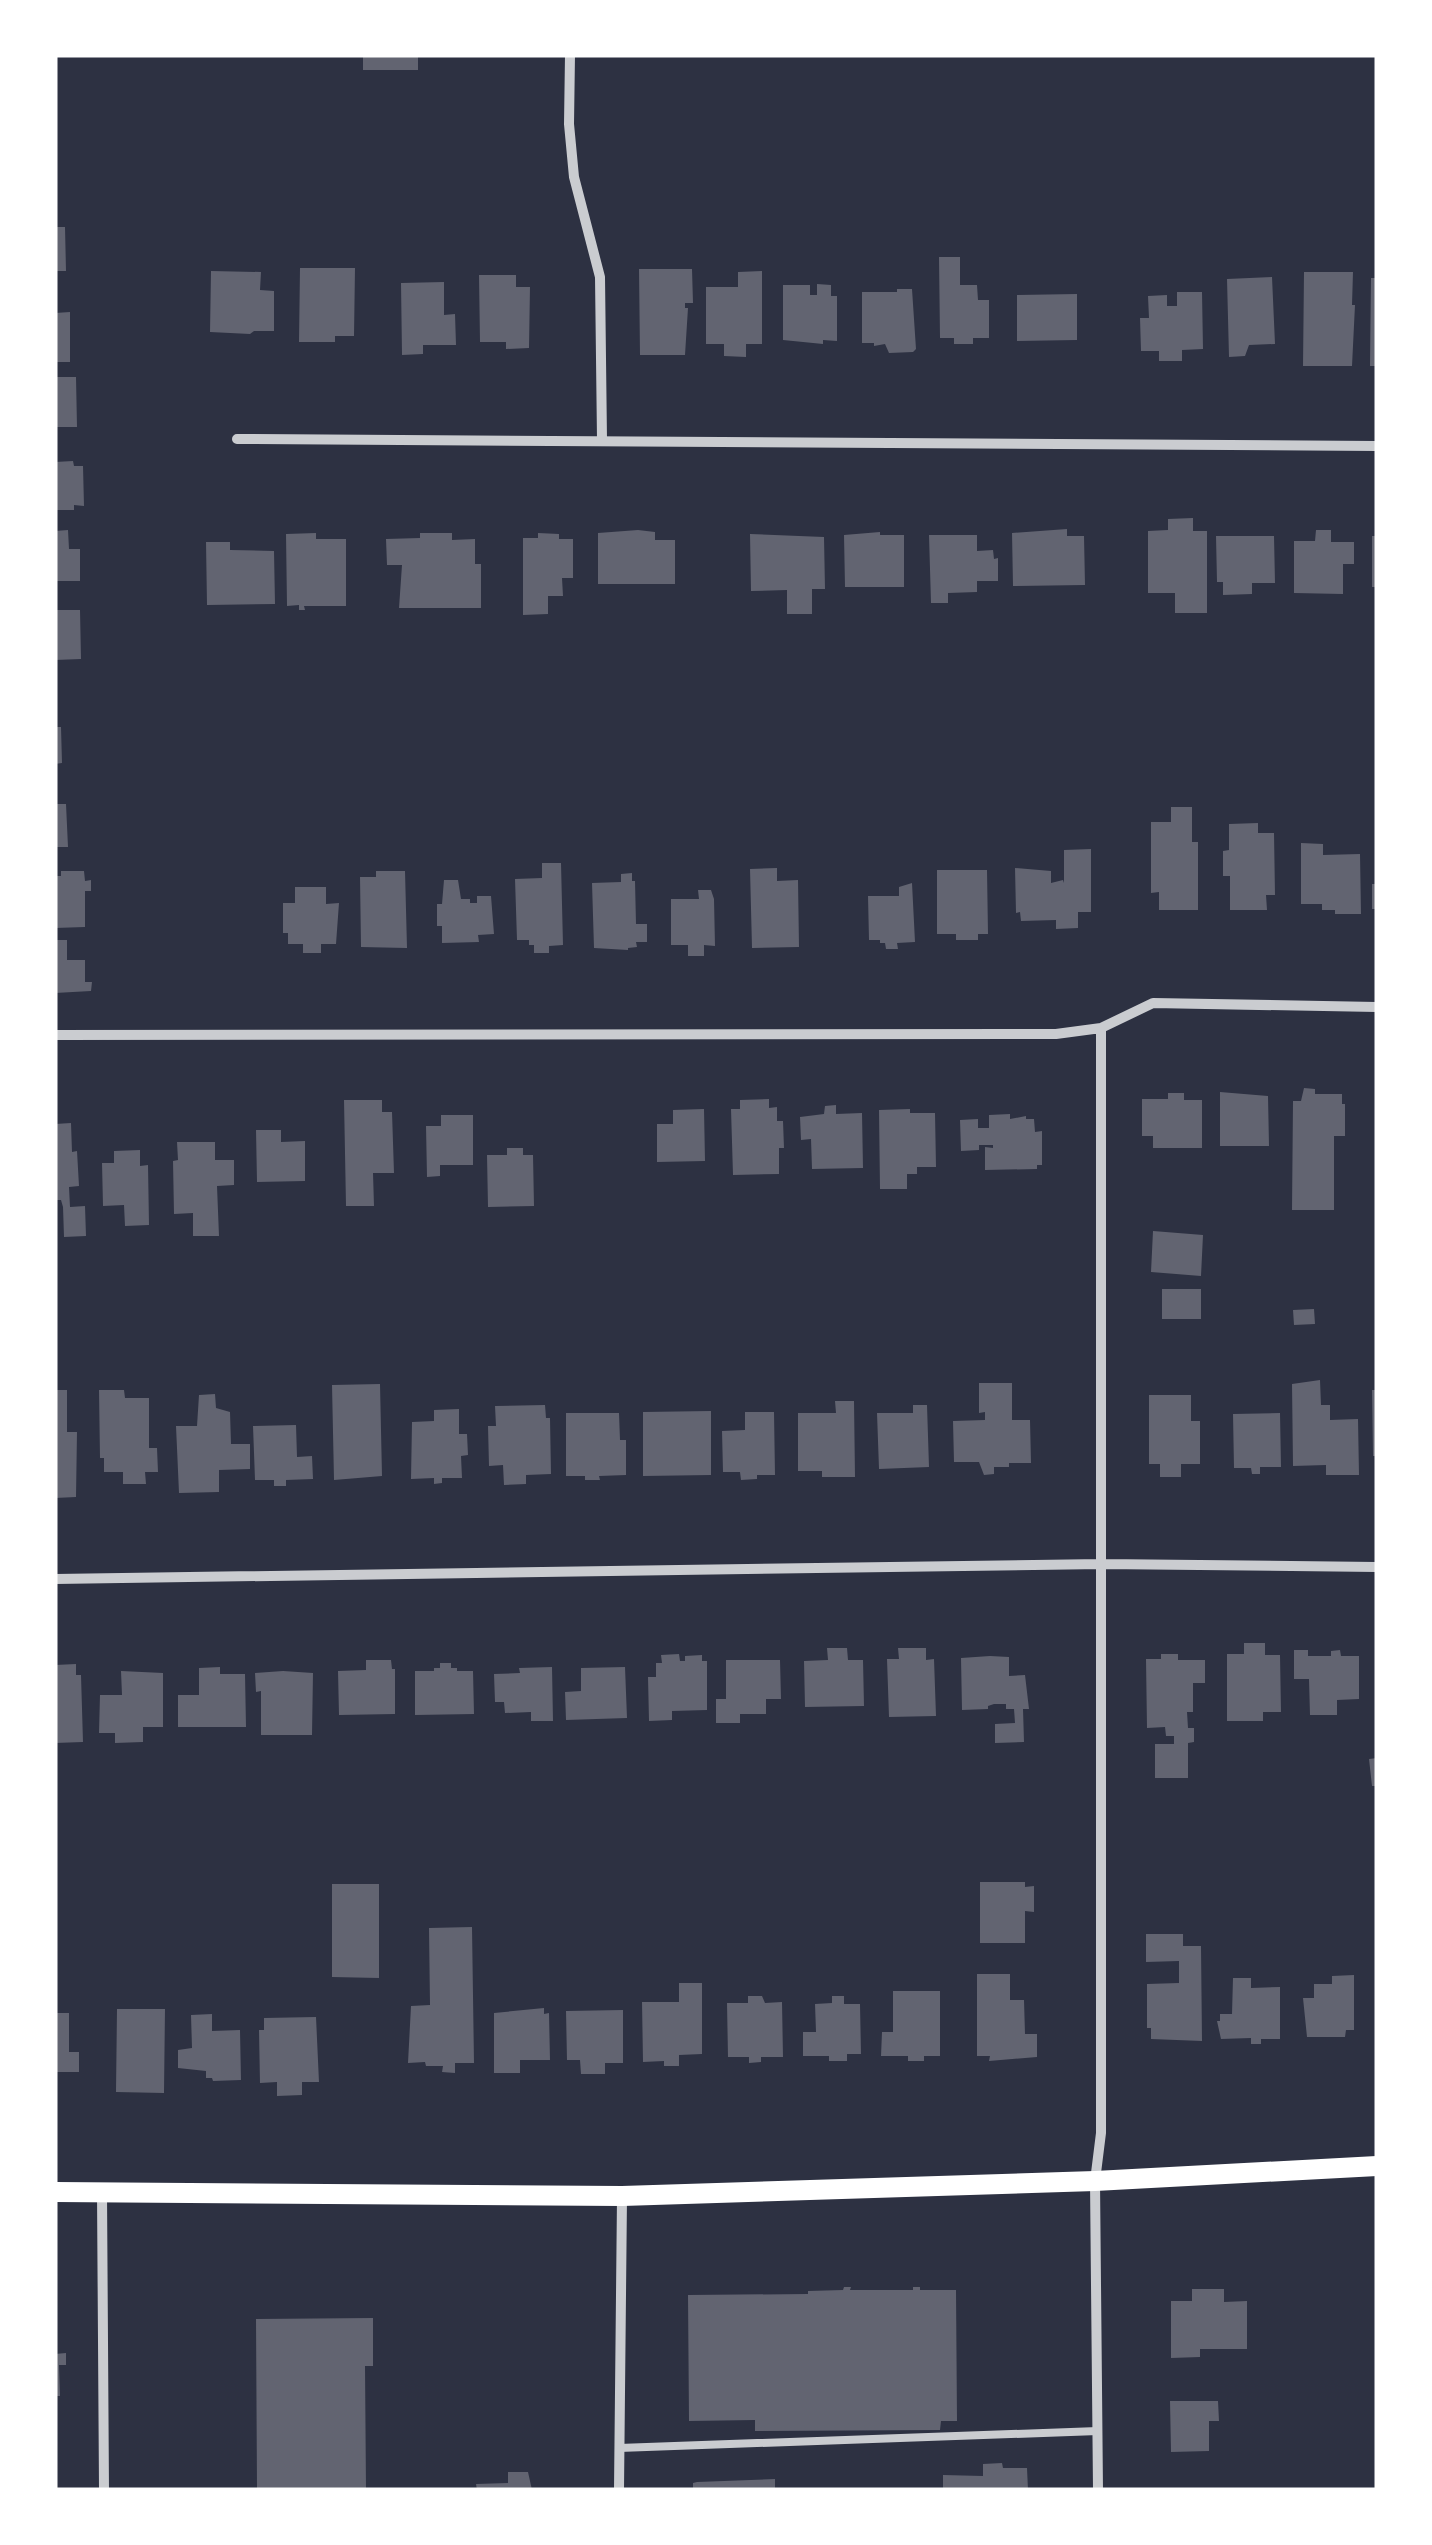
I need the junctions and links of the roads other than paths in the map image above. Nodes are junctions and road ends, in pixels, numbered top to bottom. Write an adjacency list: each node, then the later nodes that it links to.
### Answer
1 (570, 55): 3 (street)
2 (237, 439): 3 (street)
3 (602, 440): 4 (street)
4 (1377, 446)
5 (1377, 1006): 6 (street)
6 (1101, 1028): 7 (street); 8 (street)
7 (55, 1034)
8 (1102, 1564): 9 (street); 10 (street); 12 (street)
9 (1377, 1567)
10 (55, 1579)
11 (1377, 2166): 12 (main road)
12 (1095, 2181): 15 (main road); 16 (street)
13 (55, 2192): 14 (main road)
14 (102, 2192): 15 (main road); 18 (street)
15 (622, 2196): 17 (street)
16 (1098, 2432): 17 (lane); 20 (street)
17 (619, 2448): 19 (street)
18 (104, 2490)
19 (619, 2490)
20 (1098, 2490)

